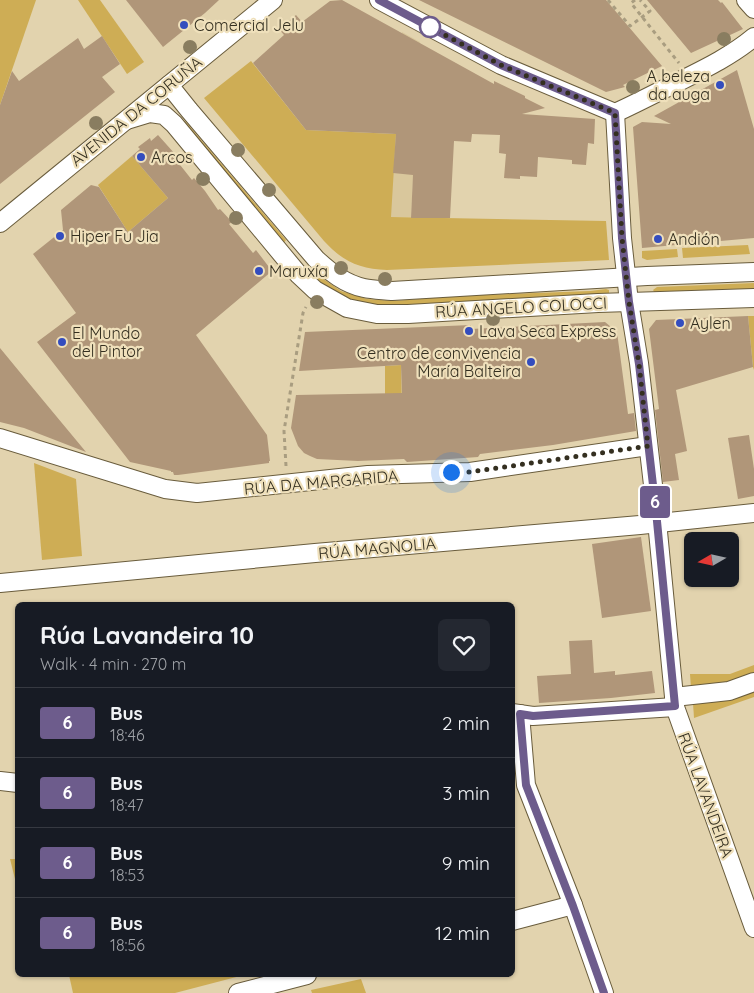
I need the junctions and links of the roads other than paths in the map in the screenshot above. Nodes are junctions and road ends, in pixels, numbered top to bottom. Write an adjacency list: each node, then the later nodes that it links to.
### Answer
1 (273, 0): 6 (street, AVENIDA DA CORUÑA)
2 (379, 0): 7 (street)
3 (746, 0): 4 (street)
4 (754, 9)
5 (754, 37): 7 (street)
6 (169, 85): 8 (street, AVENIDA DA CORUÑA); 10 (street, RÚA ANGELO COLOCCI)
7 (615, 113): 13 (street, RÚA LAVANDEIRA)
8 (127, 120): 9 (street, AVENIDA DA CORUÑA); 12 (street, RÚA ANGELO COLOCCI)
9 (0, 223)
10 (316, 259): 12 (street); 13 (street, RÚA ANGELO COLOCCI)
11 (754, 272): 13 (street, RÚA ANGELO COLOCCI)
12 (299, 275): 15 (street, RÚA ANGELO COLOCCI)
13 (626, 277): 15 (street, RÚA LAVANDEIRA)
14 (754, 298): 15 (street, RÚA ANGELO COLOCCI)
15 (629, 302): 17 (street, RÚA LAVANDEIRA)
16 (0, 438): 17 (street, RÚA DA MARGARIDA)
17 (648, 446): 19 (street, RÚA LAVANDEIRA)
18 (754, 513): 19 (street, RÚA MAGNOLIA)
19 (657, 523): 20 (street, RÚA MAGNOLIA); 22 (street, RÚA LAVANDEIRA)
20 (0, 583)
21 (754, 682): 22 (street)
22 (674, 702): 23 (street); 28 (street, RÚA LAVANDEIRA)
23 (516, 714): 26 (street)
24 (0, 781): 25 (street)
25 (15, 783)
26 (573, 906): 27 (street); 31 (street)
27 (515, 920)
28 (754, 928)
29 (299, 977): 30 (street)
30 (238, 993)
31 (604, 993)

